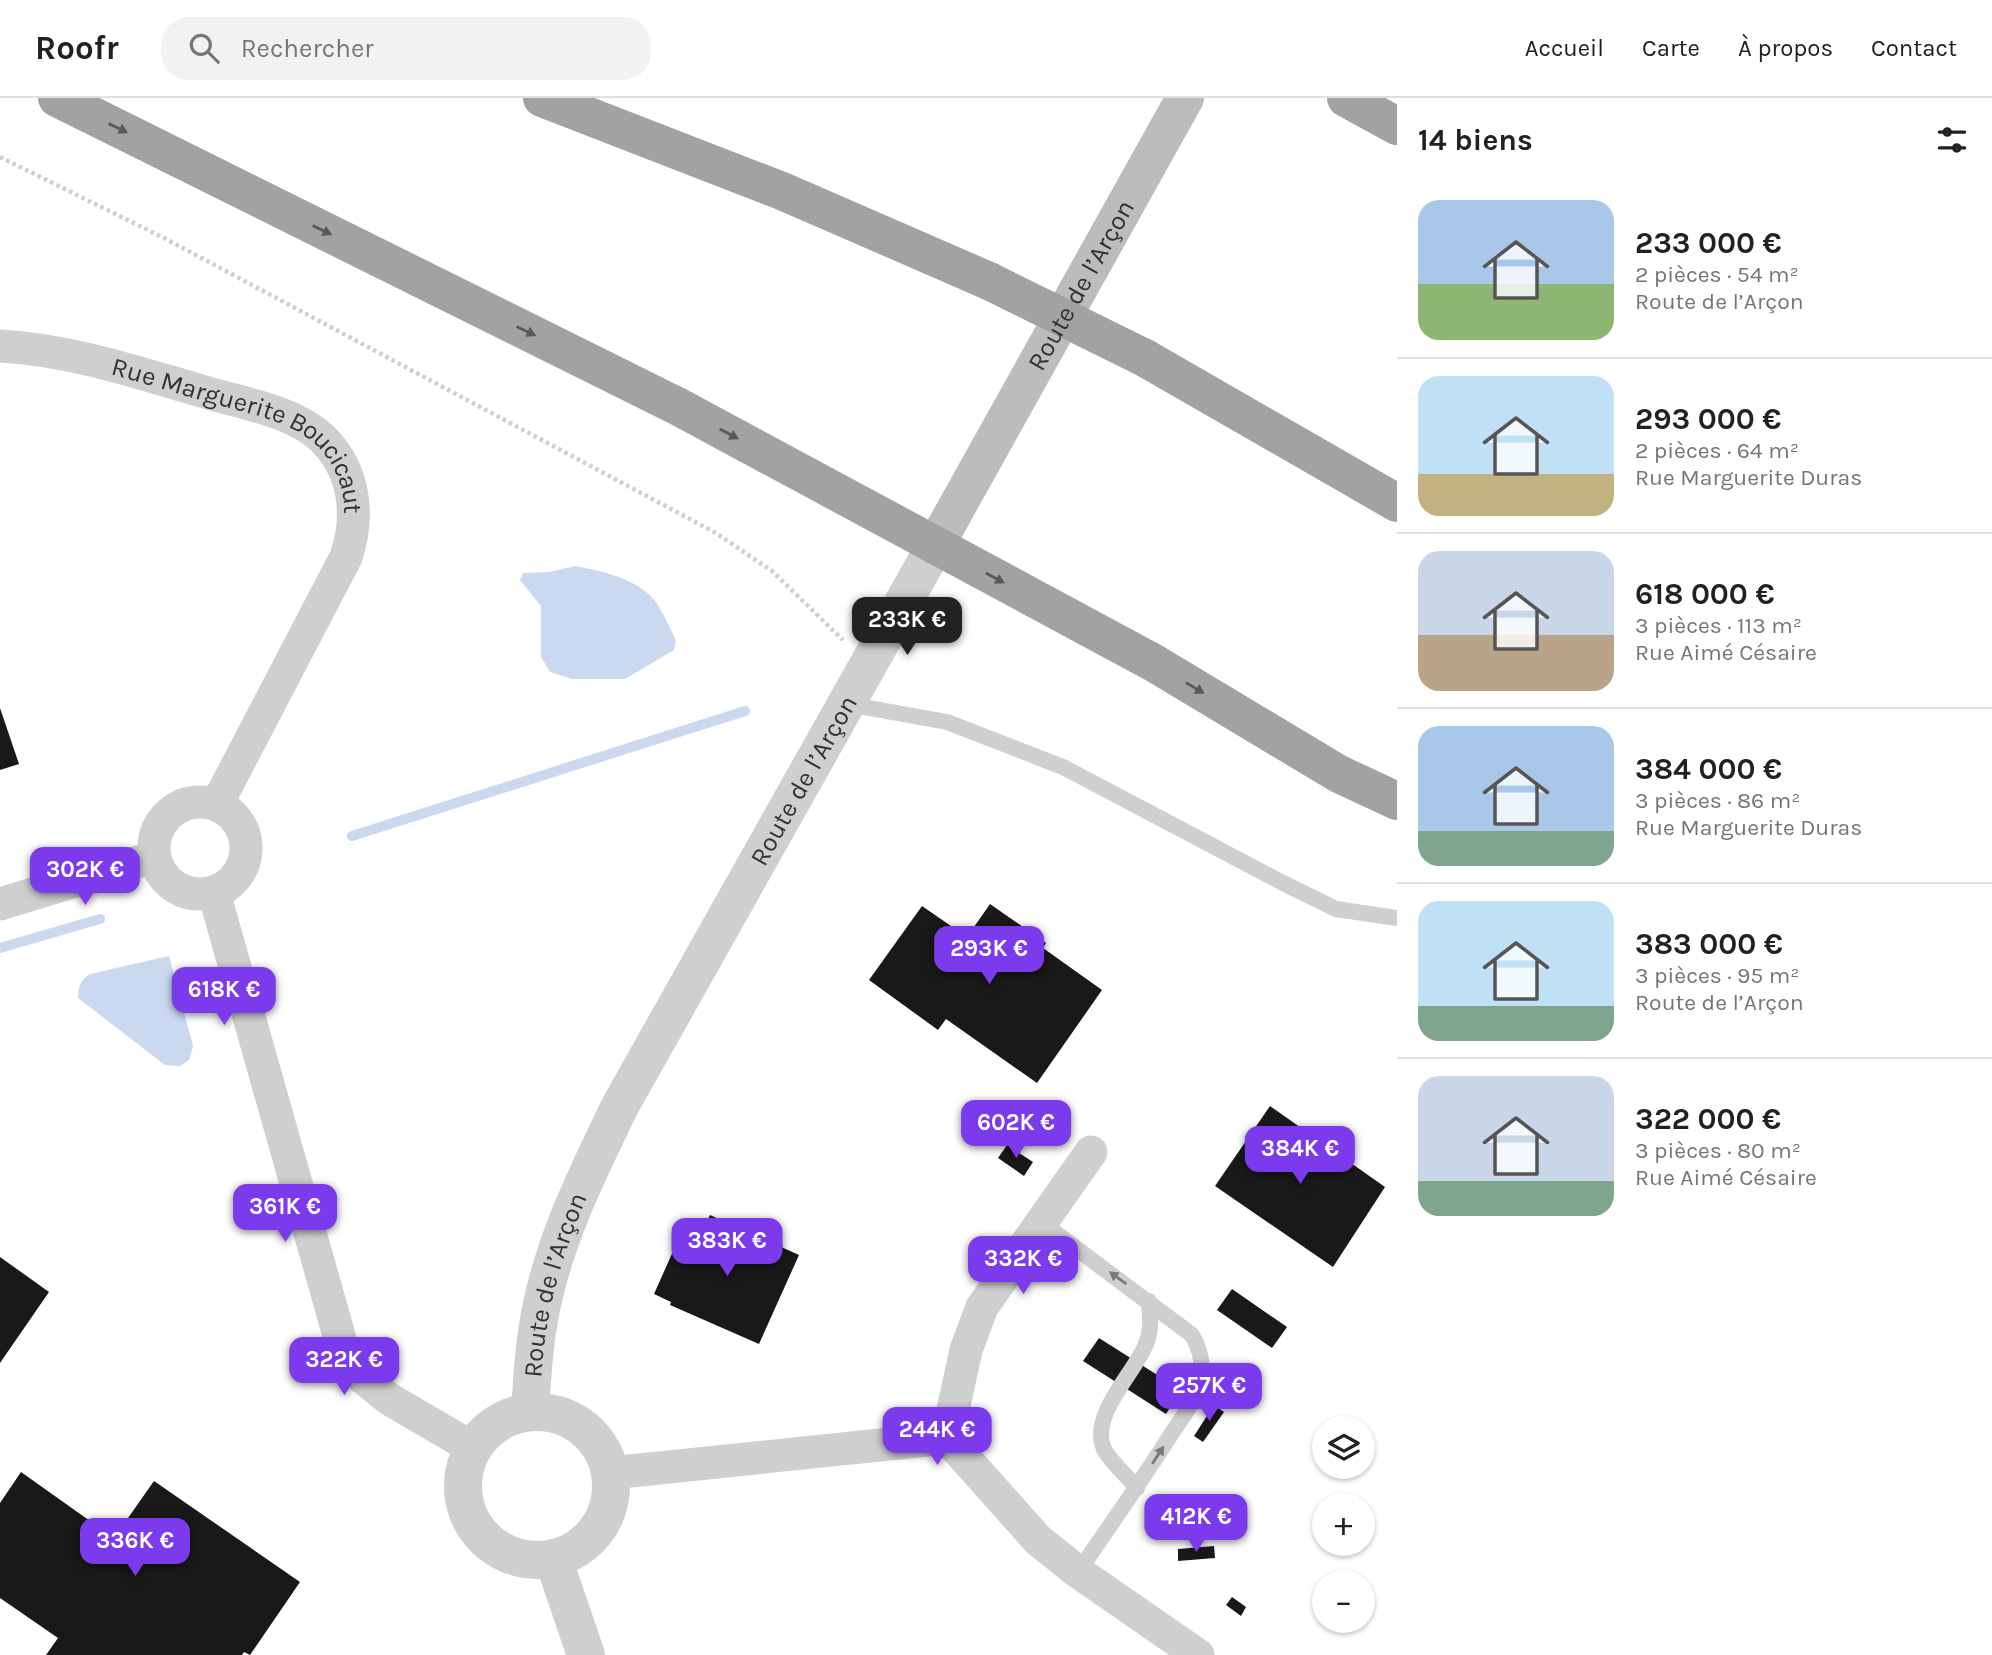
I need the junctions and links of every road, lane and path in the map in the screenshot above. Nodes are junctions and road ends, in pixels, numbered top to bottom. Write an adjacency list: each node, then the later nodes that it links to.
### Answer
1 (57, 98): 9 (highway, one-way to 9)
2 (542, 98): 8 (highway, bridge)
3 (1185, 98): 9 (main road, Route de l’Arçon)
4 (1346, 98): 5 (highway)
5 (1397, 126)
6 (0, 157): 10 (path)
7 (0, 346): 13 (street, Rue Marguerite Boucicaut)
8 (1397, 503)
9 (935, 546): 10 (street, Route de l’Arçon); 12 (highway, one-way to 12)
10 (869, 665): 11 (street, Route de l’Arçon)
11 (847, 704): 17 (lane); 21 (street, Route de l’Arçon)
12 (1397, 801)
13 (216, 804): 14 (street); 15 (street)
14 (154, 857): 15 (street); 16 (street)
15 (214, 893): 23 (street)
16 (0, 904)
17 (1397, 918)
18 (1091, 1152): 19 (street)
19 (1041, 1222): 20 (lane, one-way to 19); 22 (street)
20 (1149, 1301): 25 (lane); 25 (lane, one-way to 20)
21 (530, 1412): 23 (street); 24 (street)
22 (947, 1438): 24 (street); 27 (street)
23 (473, 1448): 26 (street)
24 (611, 1473): 26 (street)
25 (1136, 1488): 27 (lane)
26 (553, 1558): 28 (street)
27 (1078, 1572): 29 (street)
28 (586, 1655)
29 (1198, 1655)

